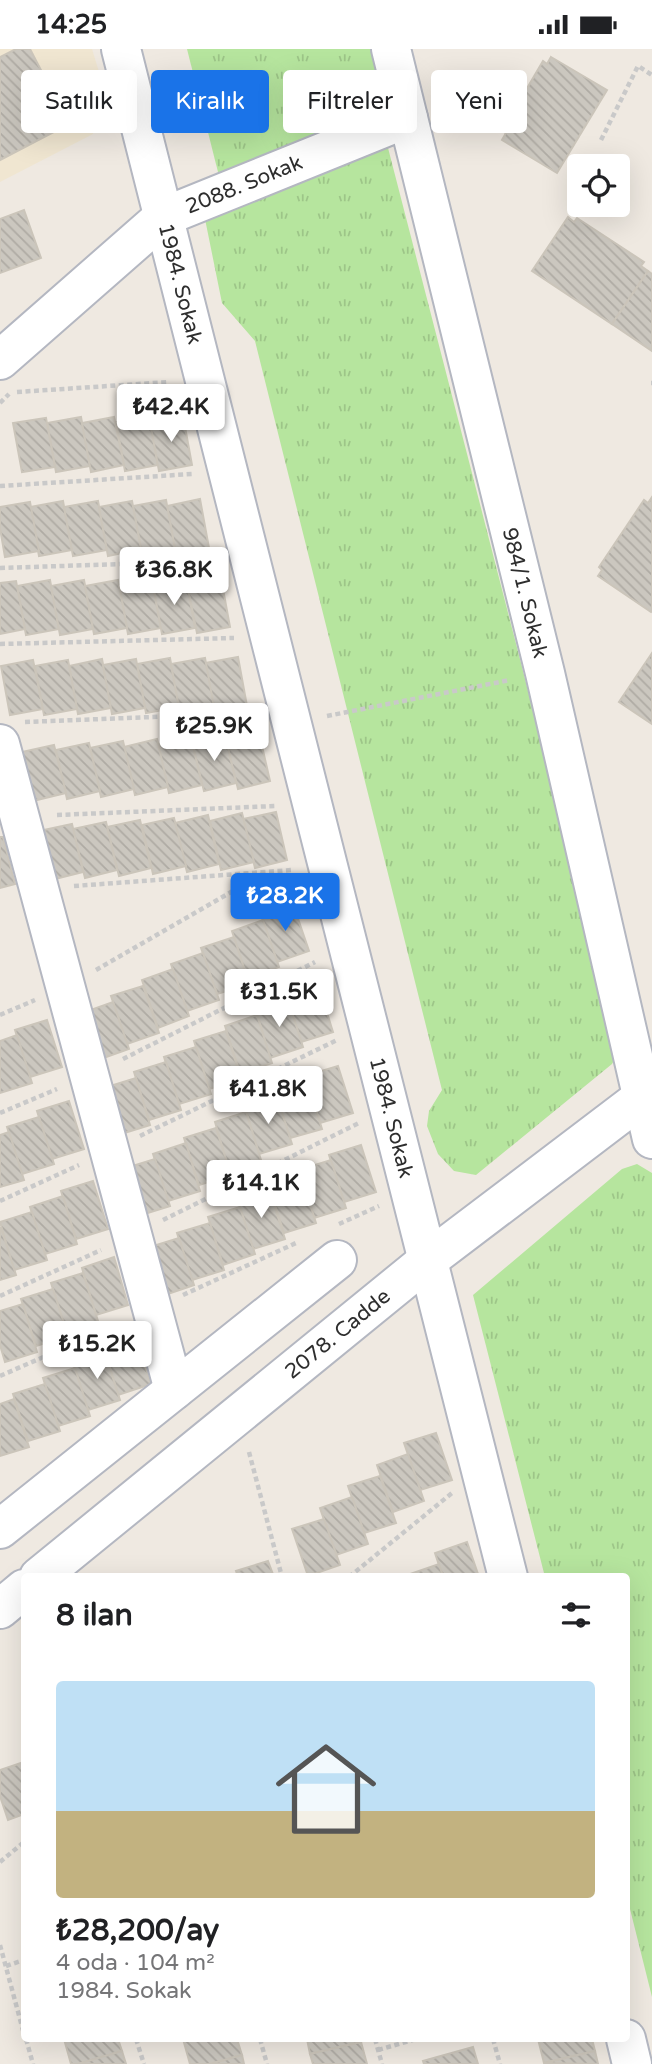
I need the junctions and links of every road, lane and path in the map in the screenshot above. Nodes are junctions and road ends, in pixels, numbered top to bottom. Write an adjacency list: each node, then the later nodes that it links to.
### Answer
1 (121, 49): 8 (street, 1984. Sokak)
2 (391, 49): 3 (street, 984/1. Sokak)
3 (396, 70)
4 (652, 75): 7 (path)
5 (371, 133): 8 (street, 2088. Sokak)
6 (412, 133): 18 (street, 984/1. Sokak)
7 (601, 140)
8 (163, 217): 9 (street, 2088. Sokak); 10 (street, 1984. Sokak)
9 (0, 360)
10 (204, 380): 11 (path); 12 (street, 1984. Sokak)
11 (0, 403)
12 (228, 472): 13 (path); 14 (street, 1984. Sokak)
13 (0, 485)
14 (250, 559): 15 (path); 16 (street, 1984. Sokak)
15 (0, 568)
16 (270, 637): 17 (path); 19 (street, 1984. Sokak)
17 (0, 644)
18 (545, 673): 19 (path); 31 (street, 984/1. Sokak)
19 (290, 717): 20 (path); 21 (street, 1984. Sokak)
20 (7, 733): 22 (street)
21 (313, 805): 22 (path); 23 (street, 1984. Sokak)
22 (19, 816): 25 (street)
23 (328, 867): 24 (path); 26 (street, 1984. Sokak)
24 (265, 872): 25 (path); 27 (path)
25 (39, 889): 27 (street)
26 (348, 946): 29 (street, 1984. Sokak); 30 (path)
27 (65, 987): 28 (path); 30 (street)
28 (0, 1015)
29 (368, 1025): 32 (street, 1984. Sokak); 35 (path)
30 (89, 1076): 33 (path); 35 (street)
31 (647, 1094): 34 (street, 984/1. Sokak); 41 (street, 2078. Cadde)
32 (390, 1108): 36 (street, 1984. Sokak); 38 (path)
33 (0, 1113)
34 (652, 1139)
35 (109, 1151): 37 (path); 38 (street)
36 (410, 1191): 40 (path); 41 (street, 1984. Sokak)
37 (0, 1201)
38 (132, 1236): 42 (path); 43 (street)
39 (300, 1242): 43 (path)
40 (337, 1243): 45 (street)
41 (428, 1260): 46 (street, 2078. Cadde); 47 (street, 1984. Sokak)
42 (0, 1296)
43 (152, 1309): 44 (path); 45 (street)
44 (0, 1376)
45 (174, 1390): 48 (street)
46 (239, 1414): 49 (street, 2078. Cadde); 50 (path)
47 (481, 1469): 51 (path); 52 (street, 1984. Sokak)
48 (0, 1529)
49 (44, 1573)
50 (281, 1573)
51 (354, 1573)
52 (507, 1573)
53 (21, 1592): 54 (street)
54 (0, 1609)
55 (21, 1844): 56 (path)
56 (0, 1862)
57 (0, 1945): 59 (path)
58 (21, 1961): 59 (path)
59 (6, 1966): 60 (path)
60 (21, 2023)
61 (27, 2042): 69 (path)
62 (137, 2042): 70 (path)
63 (261, 2042): 71 (path)
64 (376, 2042): 68 (path)
65 (406, 2042): 68 (path)
66 (494, 2042): 73 (path)
67 (627, 2042): 74 (street)
68 (378, 2050): 72 (path)
69 (33, 2064)
70 (144, 2064)
71 (267, 2064)
72 (382, 2064)
73 (500, 2064)
74 (632, 2064)

